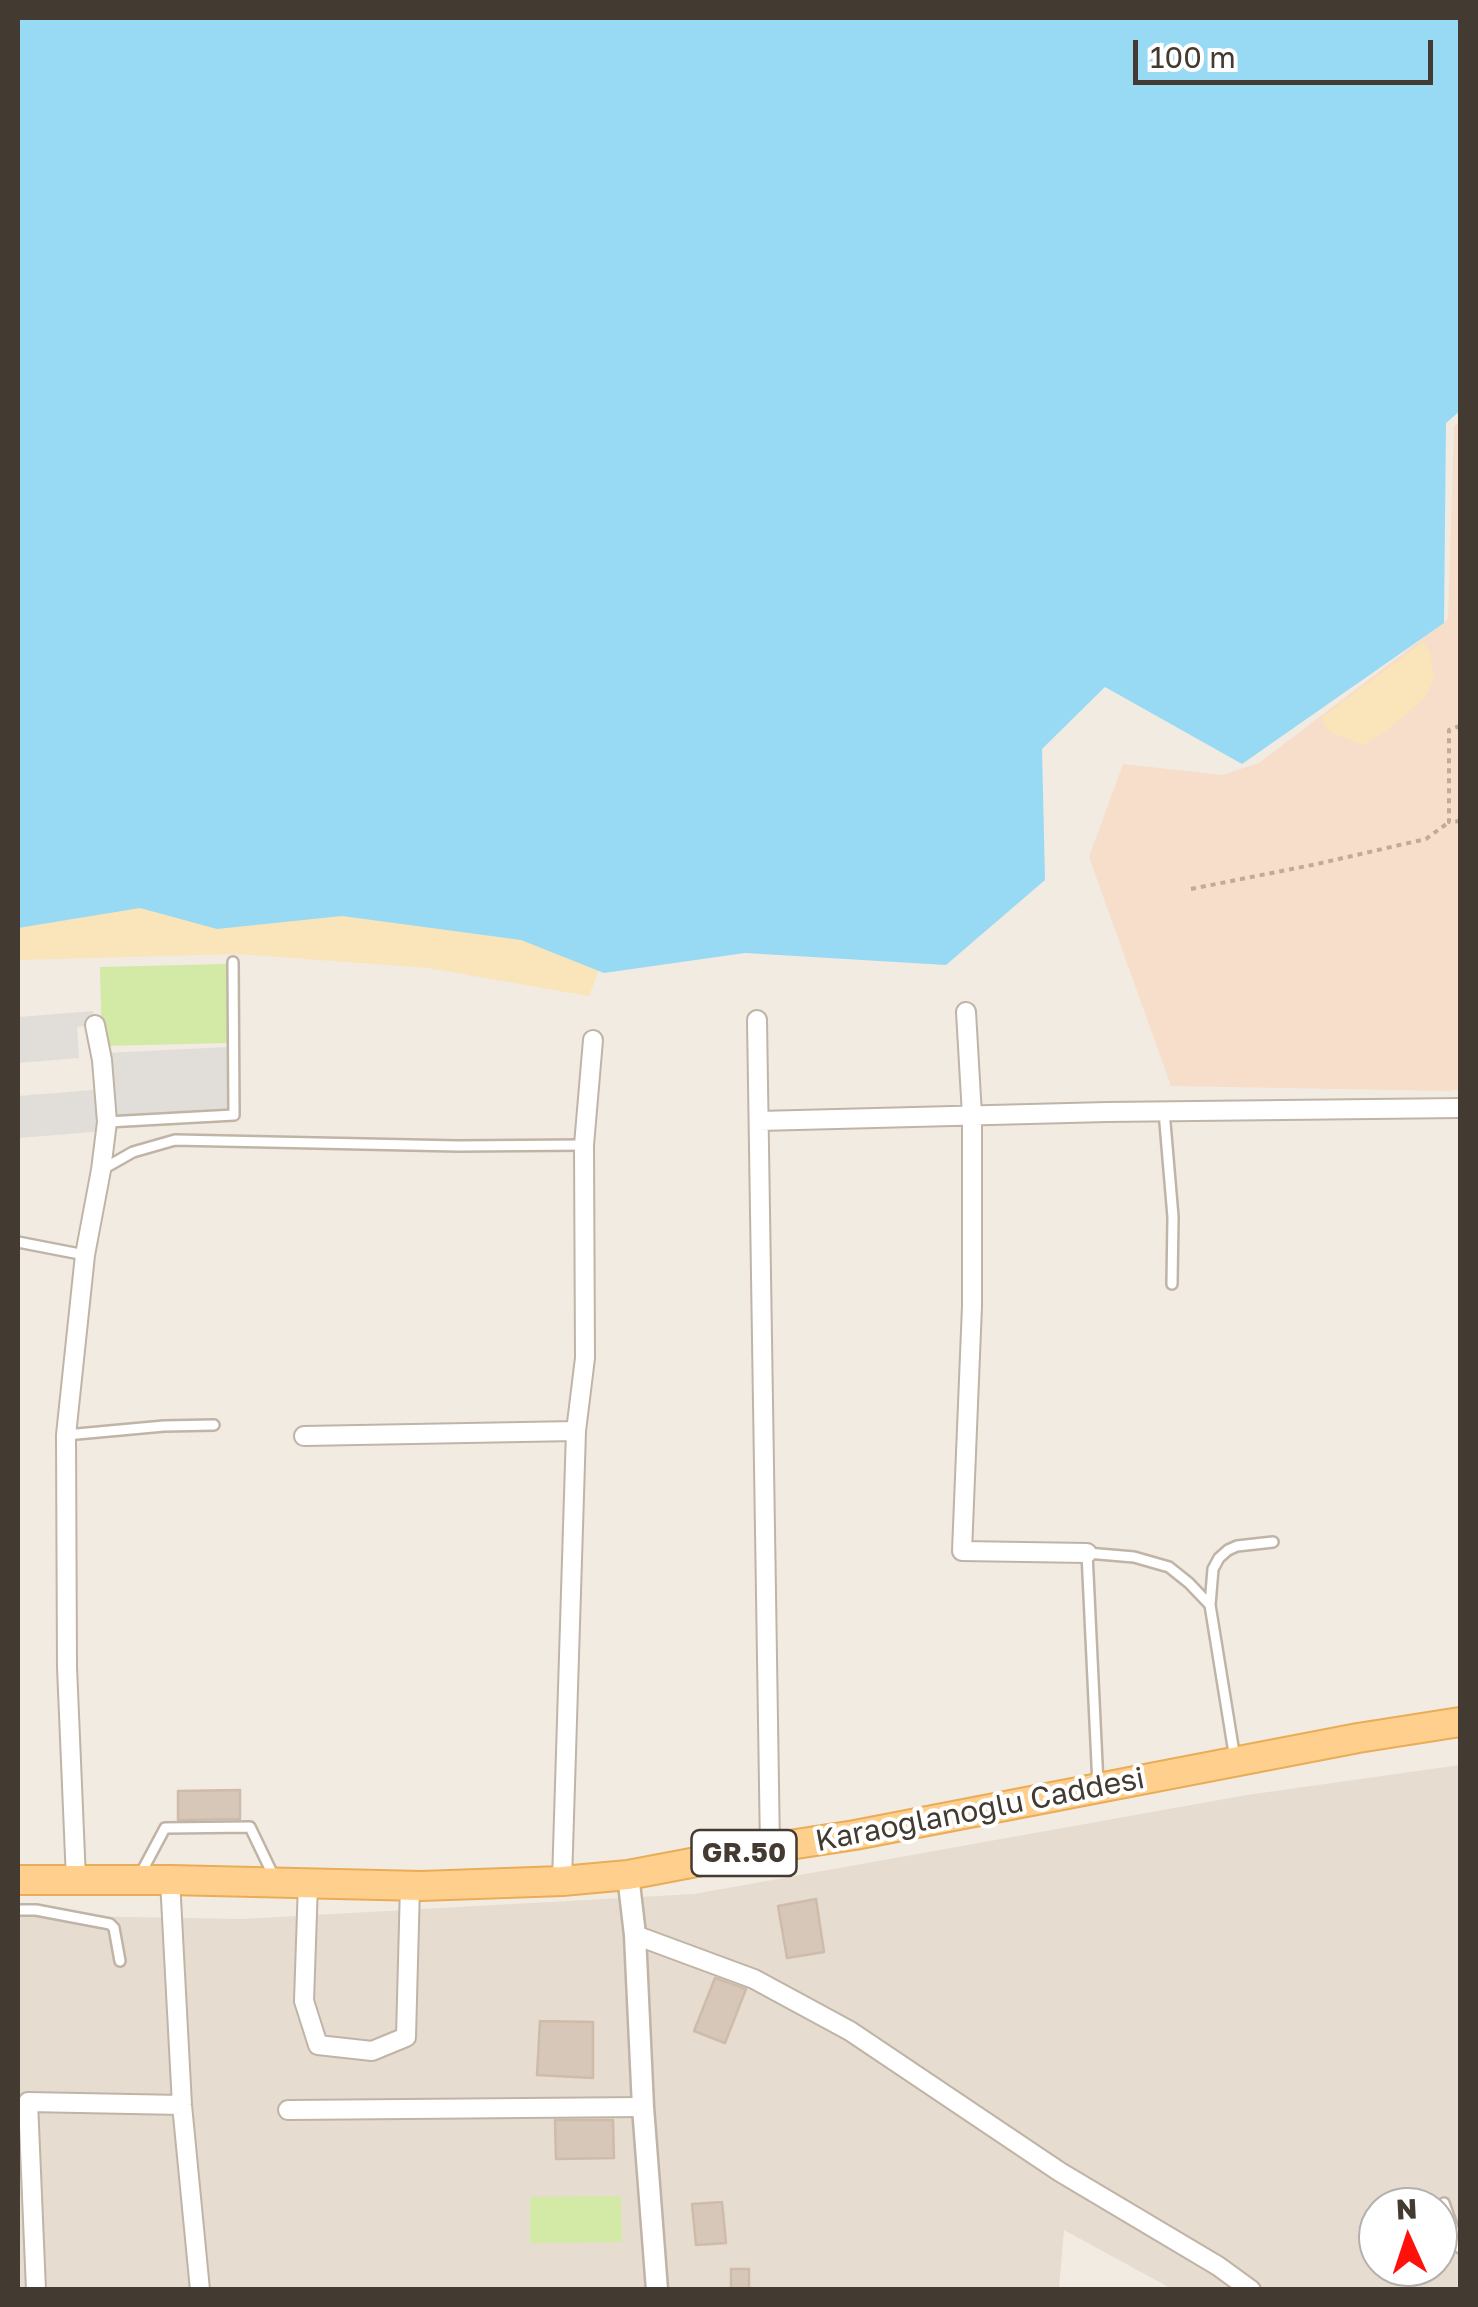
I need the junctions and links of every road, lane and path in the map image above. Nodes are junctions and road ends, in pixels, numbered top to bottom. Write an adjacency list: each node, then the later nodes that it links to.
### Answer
1 (1460, 726): 3 (path)
2 (1460, 821): 3 (path)
3 (1449, 822): 4 (path)
4 (1191, 889)
5 (233, 962): 14 (lane)
6 (966, 1012): 12 (street)
7 (758, 1020): 13 (street)
8 (95, 1025): 14 (street)
9 (593, 1040): 15 (street)
10 (1460, 1108): 11 (street)
11 (1164, 1111): 12 (street); 19 (lane)
12 (972, 1115): 13 (street); 25 (street)
13 (760, 1121): 30 (street)
14 (106, 1122): 16 (street)
15 (584, 1145): 16 (lane); 21 (street)
16 (101, 1170): 18 (street)
17 (18, 1242): 18 (lane)
18 (84, 1255): 22 (street)
19 (1172, 1284)
20 (214, 1425): 22 (lane)
21 (576, 1431): 23 (street); 36 (street)
22 (66, 1435): 33 (street)
23 (304, 1436)
24 (1272, 1542): 26 (lane)
25 (1087, 1553): 26 (lane); 29 (lane)
26 (1210, 1604): 28 (lane)
27 (1460, 1722): 28 (main road, Karaoğlanoğlu Caddesi / GR.50)
28 (1236, 1762): 29 (main road, Karaoğlanoğlu Caddesi / GR.50)
29 (1099, 1788): 30 (main road, Karaoğlanoğlu Caddesi / GR.50)
30 (770, 1848): 31 (main road, Karaoğlanoğlu Caddesi / GR.50)
31 (628, 1875): 36 (main road, Karaoğlanoğlu Caddesi / GR.50); 42 (street)
32 (25, 1880): 33 (main road, Karaoğlanoğlu Caddesi / GR.50); 41 (lane)
33 (76, 1880): 34 (main road, Karaoğlanoğlu Caddesi / GR.50)
34 (137, 1880): 35 (main road, Karaoğlanoğlu Caddesi / GR.50); 37 (lane)
35 (170, 1880): 37 (main road, Karaoğlanoğlu Caddesi / GR.50); 44 (street)
36 (562, 1881): 39 (main road, Karaoğlanoğlu Caddesi / GR.50)
37 (276, 1883): 38 (main road, Karaoğlanoğlu Caddesi / GR.50)
38 (308, 1883): 39 (main road, Karaoğlanoğlu Caddesi / GR.50); 39 (street)
39 (410, 1886)
40 (18, 1910): 41 (lane)
41 (36, 1910): 43 (lane)
42 (635, 1935): 45 (street); 51 (street)
43 (120, 1961)
44 (182, 2105): 47 (street); 49 (street)
45 (642, 2107): 46 (street); 50 (street)
46 (288, 2110)
47 (27, 2269): 48 (street)
48 (36, 2290)
49 (200, 2290)
50 (657, 2290)
51 (1251, 2290)

